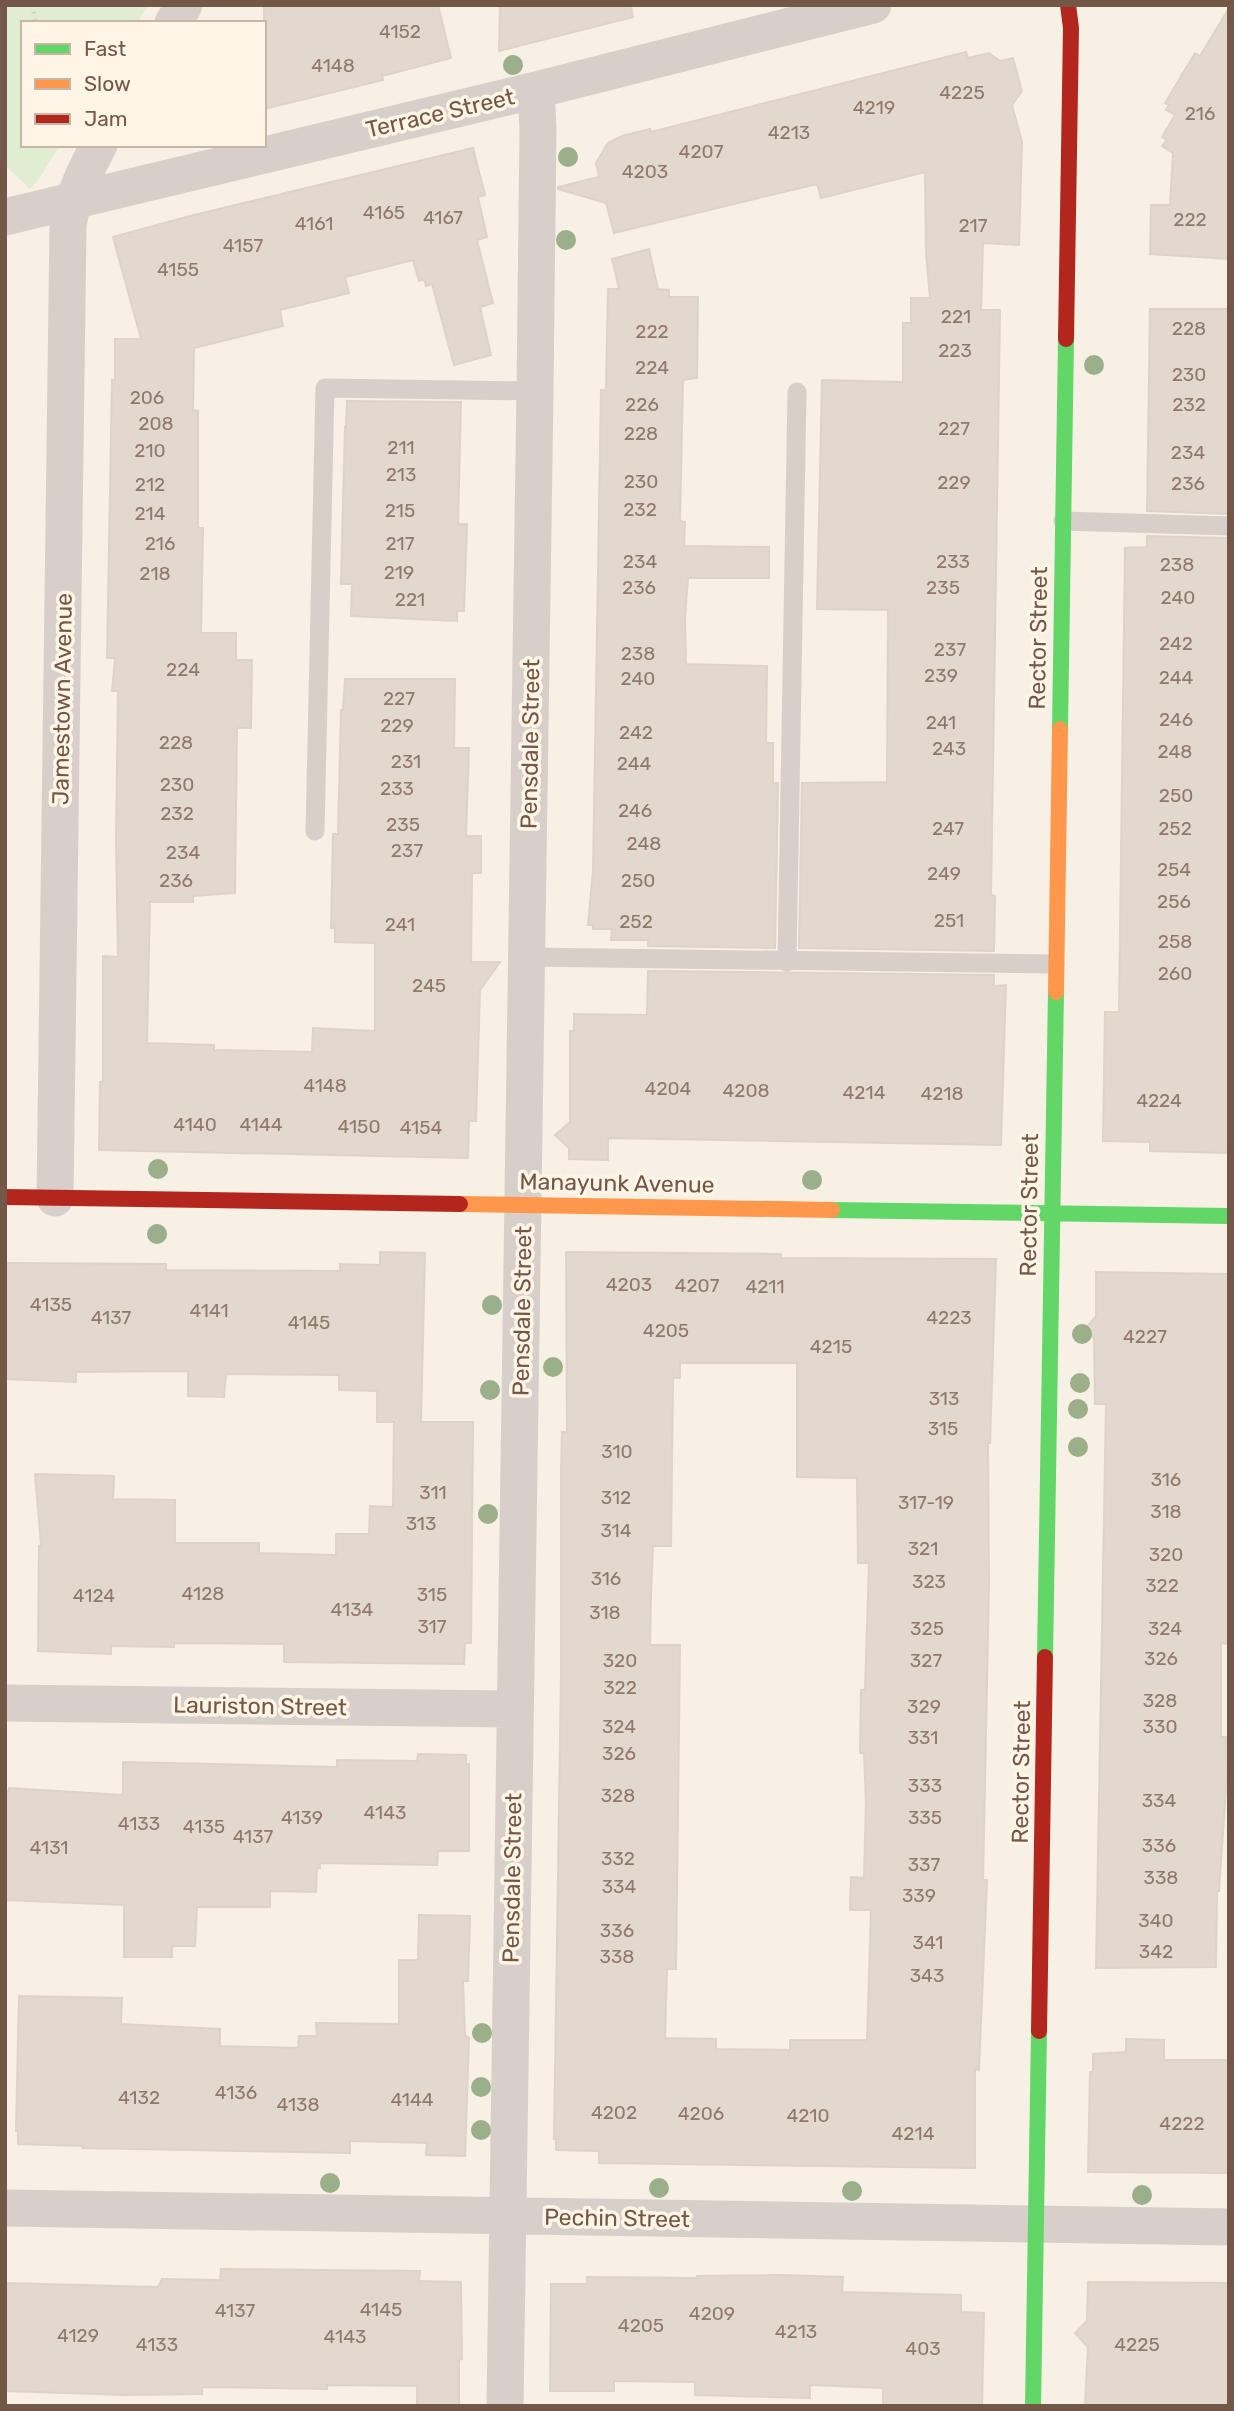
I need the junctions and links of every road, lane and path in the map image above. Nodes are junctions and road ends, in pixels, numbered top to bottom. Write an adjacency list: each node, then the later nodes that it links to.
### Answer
1 (184, 5): 4 (street)
2 (873, 5): 5 (street, Terrace Street)
3 (1068, 5): 11 (street, Rector Street)
4 (174, 21)
5 (536, 90): 7 (street, Terrace Street); 9 (street, Pensdale Street)
6 (98, 147): 7 (street, Jamestown Avenue)
7 (72, 201): 8 (street, Terrace Street); 18 (street, Jamestown Avenue)
8 (5, 218)
9 (535, 391): 13 (lane); 14 (street, Pensdale Street)
10 (797, 392): 15 (lane)
11 (1063, 521): 12 (lane); 16 (street, Rector Street)
12 (1229, 526)
13 (315, 831)
14 (527, 957): 15 (lane); 19 (street, Pensdale Street)
15 (787, 962): 16 (lane)
16 (1055, 964): 20 (street, Rector Street)
17 (5, 1197): 18 (street, Manayunk Avenue)
18 (55, 1198): 19 (street, Manayunk Avenue)
19 (523, 1204): 20 (street, Manayunk Avenue); 23 (street, Pensdale Street)
20 (1052, 1213): 21 (street, Manayunk Avenue); 26 (street, Rector Street)
21 (1229, 1216)
22 (5, 1703): 23 (street, Lauriston Street)
23 (515, 1709): 25 (street, Pensdale Street)
24 (5, 2208): 25 (street, Pechin Street)
25 (508, 2216): 26 (street, Pechin Street); 28 (street, Pensdale Street)
26 (1036, 2222): 27 (street, Pechin Street); 29 (street, Rector Street)
27 (1229, 2227)
28 (505, 2406)
29 (1033, 2406)

